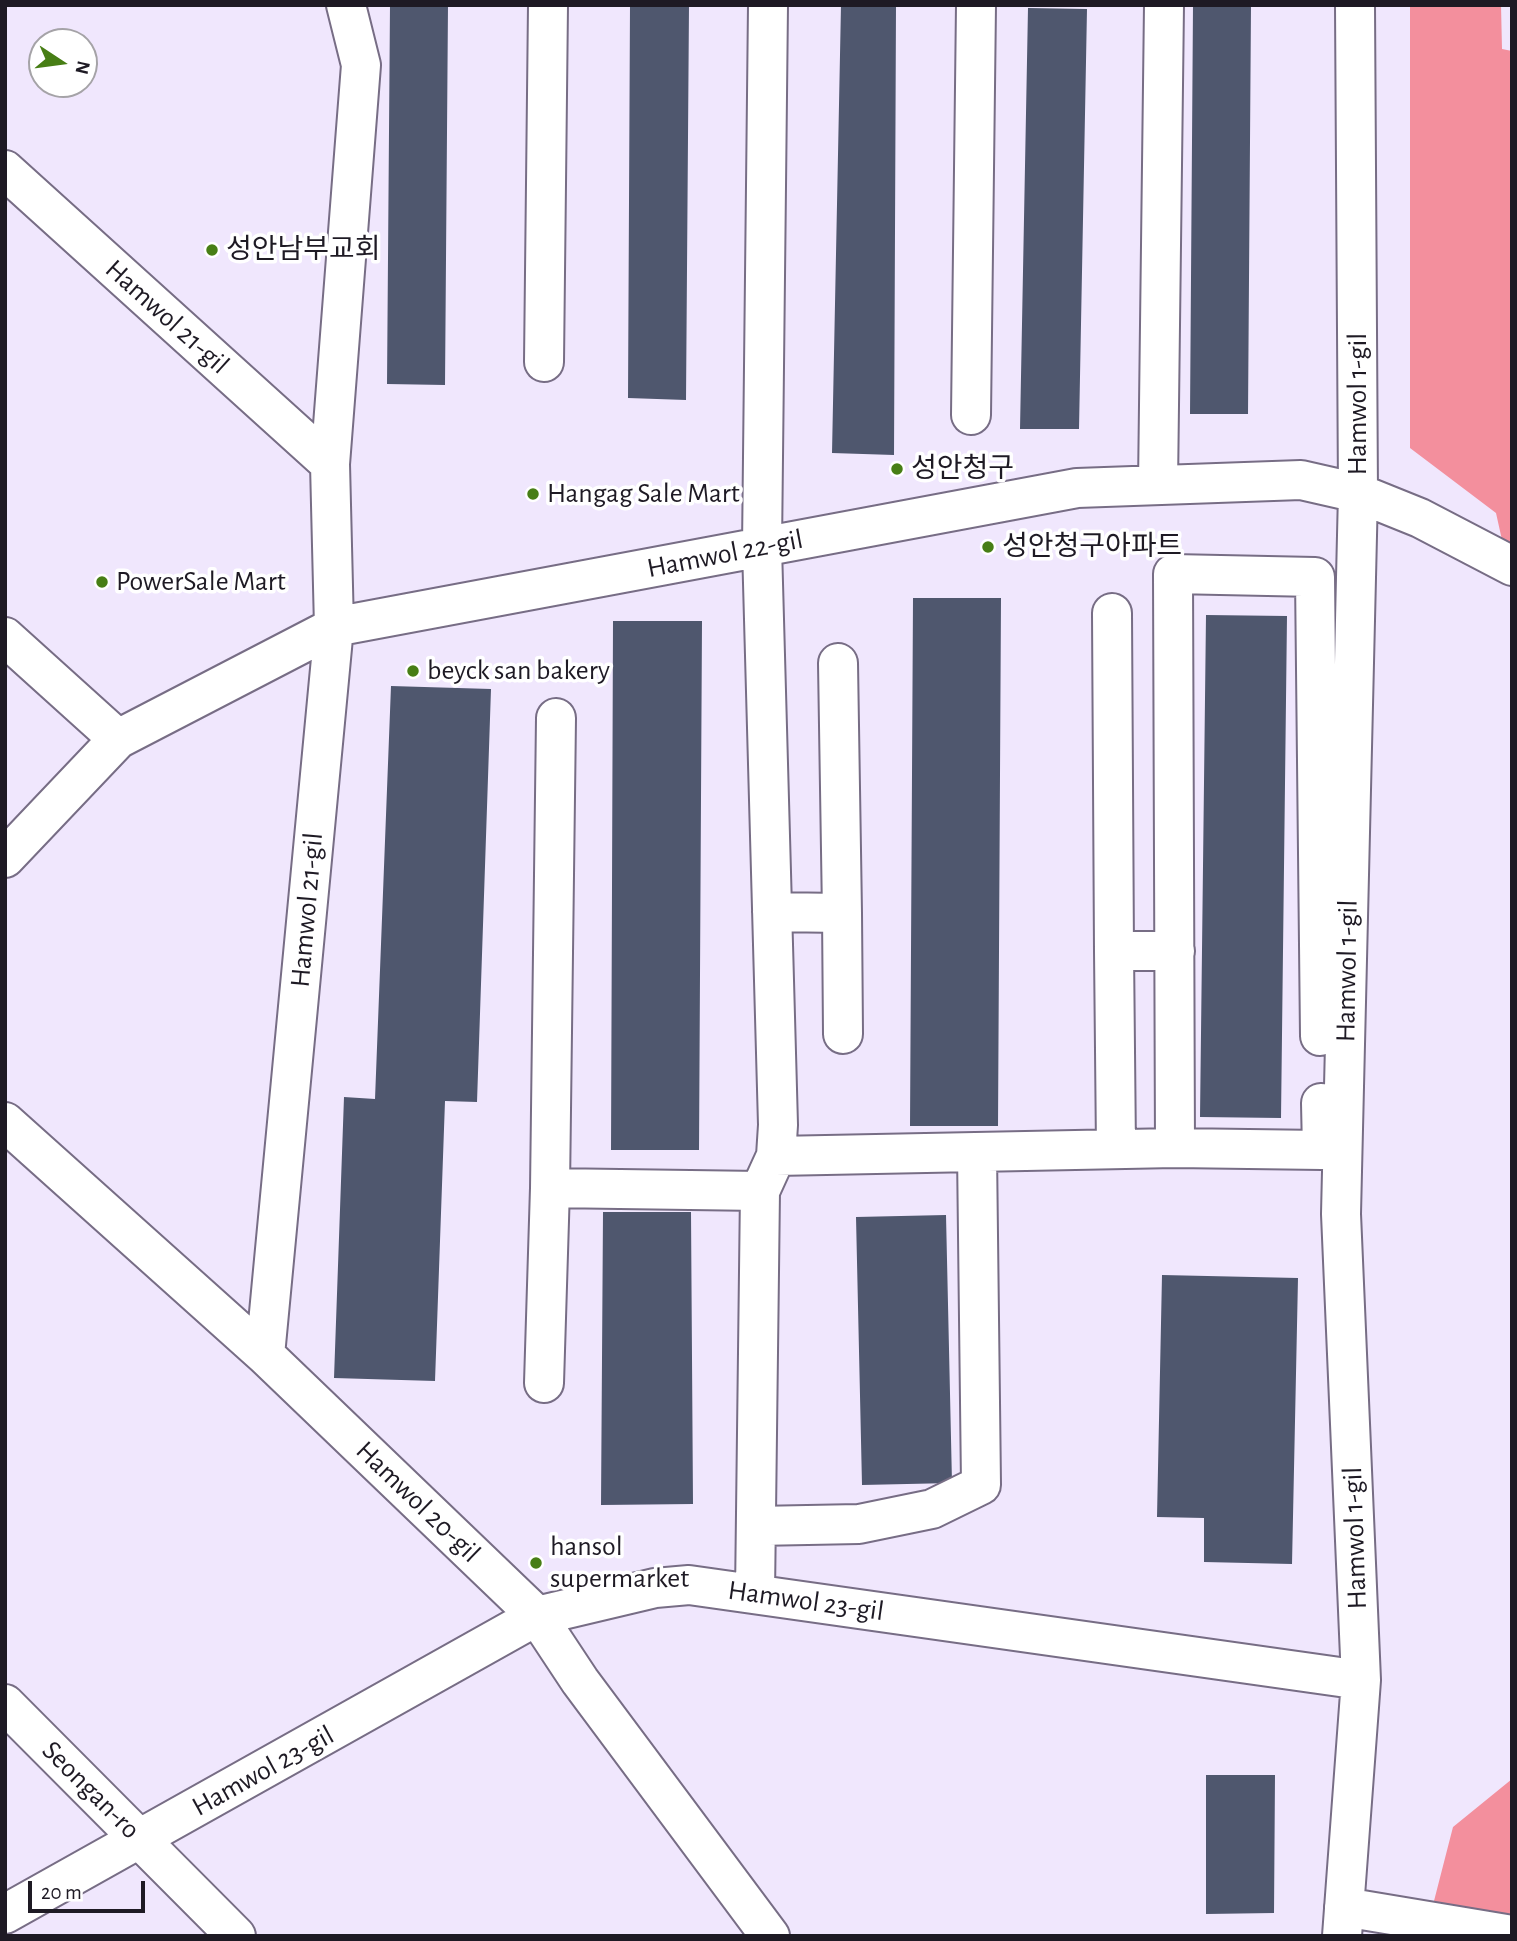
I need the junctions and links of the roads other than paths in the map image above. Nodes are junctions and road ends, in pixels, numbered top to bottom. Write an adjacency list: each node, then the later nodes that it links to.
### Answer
1 (346, 5): 10 (street, Hamwol 21-gil)
2 (548, 5): 8 (street)
3 (768, 5): 13 (street)
4 (976, 5): 9 (street)
5 (1164, 5): 11 (street)
6 (1355, 5): 12 (street, Hamwol 1-gil)
7 (5, 170): 10 (street, Hamwol 21-gil)
8 (544, 362)
9 (971, 415)
10 (330, 464): 16 (street, Hamwol 21-gil)
11 (1158, 485): 12 (street, Hamwol 22-gil); 13 (street, Hamwol 22-gil)
12 (1358, 493): 14 (street, Hamwol 22-gil); 39 (street, Hamwol 1-gil)
13 (762, 547): 16 (street, Hamwol 22-gil); 22 (street)
14 (1512, 566)
15 (1112, 613): 24 (street)
16 (334, 627): 20 (street, Hamwol 22-gil); 34 (street, Hamwol 21-gil)
17 (5, 637): 20 (street)
18 (838, 663): 23 (street)
19 (556, 718): 32 (street)
20 (118, 739): 21 (street, Hamwol 22-gil)
21 (5, 858)
22 (772, 912): 23 (street); 31 (street)
23 (842, 913): 26 (street)
24 (1114, 951): 25 (street); 29 (street)
25 (1175, 951): 28 (street); 28 (street)
26 (844, 1034)
27 (5, 1122): 34 (street, Hamwol 20-gil)
28 (1175, 1148): 29 (street)
29 (1116, 1149): 30 (street)
30 (977, 1152): 31 (street); 36 (street)
31 (776, 1156): 33 (street)
32 (550, 1188): 33 (street); 35 (street)
33 (760, 1191): 36 (street)
34 (265, 1355): 38 (street, Hamwol 20-gil)
35 (544, 1383)
36 (756, 1526): 37 (street)
37 (755, 1594): 38 (street, Hamwol 23-gil); 39 (street, Hamwol 23-gil)
38 (537, 1616): 41 (street, Hamwol 23-gil); 46 (street, Hamwol 20-gil)
39 (1361, 1680): 43 (street, Hamwol 1-gil)
40 (5, 1704): 41 (street, Seongan-ro)
41 (141, 1840): 42 (street, Hamwol 23-gil); 45 (street, Seongan-ro)
42 (5, 1914)
43 (1343, 1921): 44 (street)
44 (1512, 1935)
45 (236, 1936)
46 (770, 1936)

